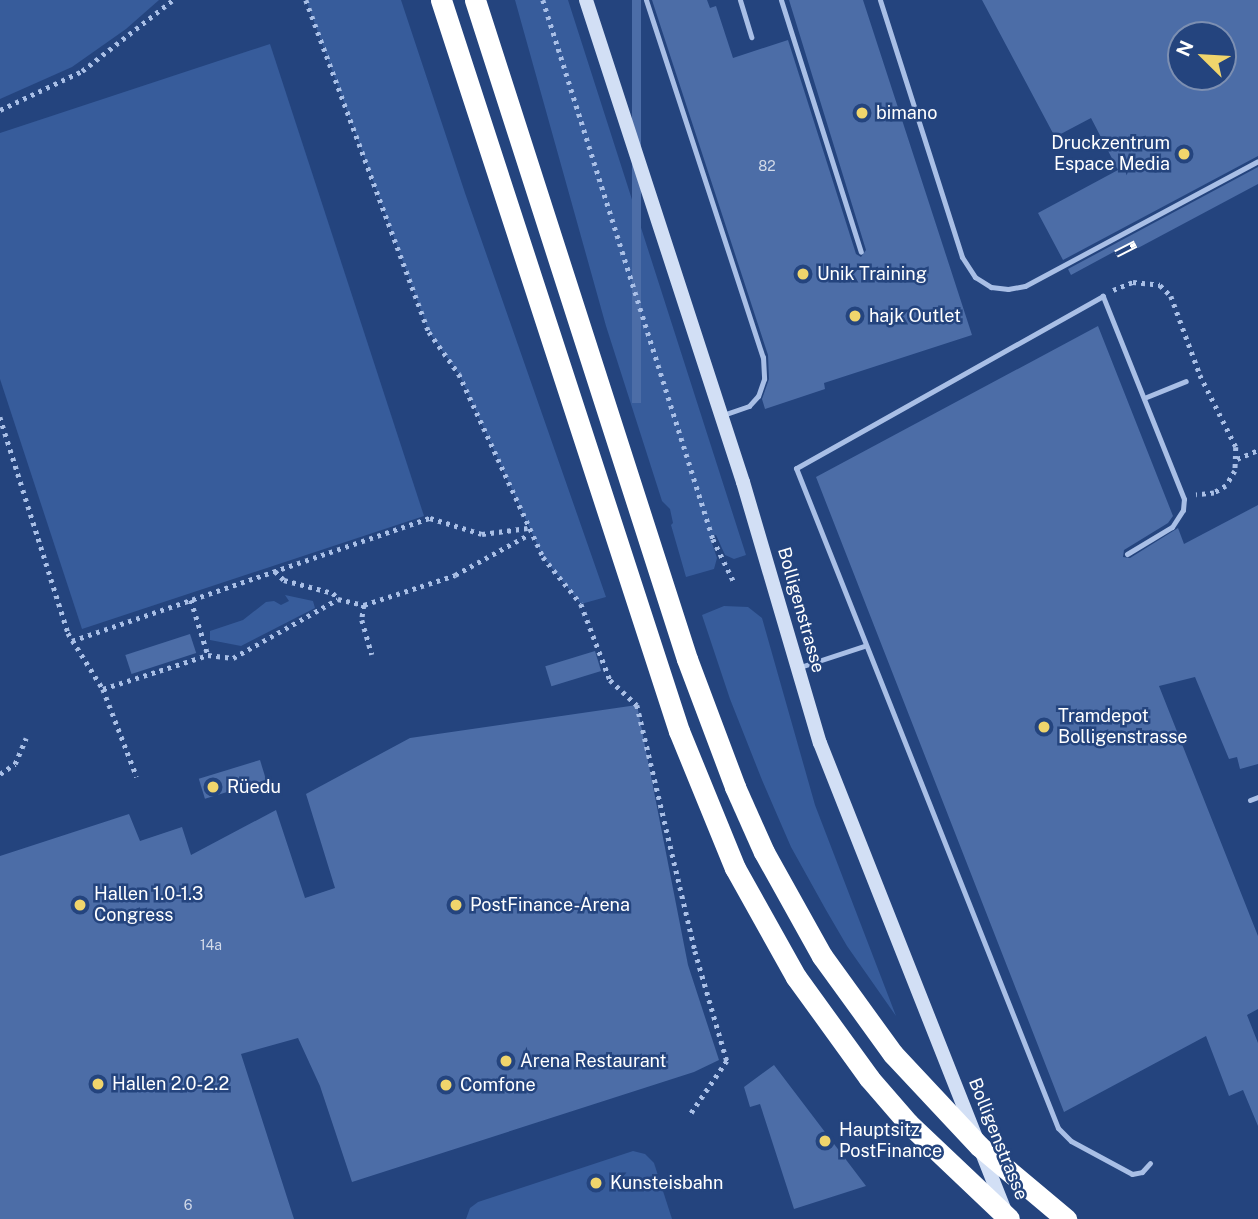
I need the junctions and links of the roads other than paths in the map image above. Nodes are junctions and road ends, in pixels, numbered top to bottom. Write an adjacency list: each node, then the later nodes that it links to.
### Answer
1 (441, 0): 20 (highway)
2 (475, 0): 21 (highway)
3 (586, 0): 13 (main road, Bolligenstrasse)
4 (646, 0): 13 (lane)
5 (740, 0): 8 (lane)
6 (780, 0): 10 (lane)
7 (880, 0): 9 (lane)
8 (751, 37)
9 (1258, 161)
10 (861, 252)
11 (1186, 381): 12 (lane)
12 (1144, 398): 14 (lane); 15 (lane)
13 (720, 416): 16 (main road, Bolligenstrasse)
14 (1127, 554)
15 (864, 646): 16 (lane); 19 (lane)
16 (797, 668): 20 (main road, Bolligenstrasse)
17 (1258, 797): 18 (lane)
18 (1250, 800)
19 (1150, 1163)
20 (1009, 1219)
21 (1066, 1219)

